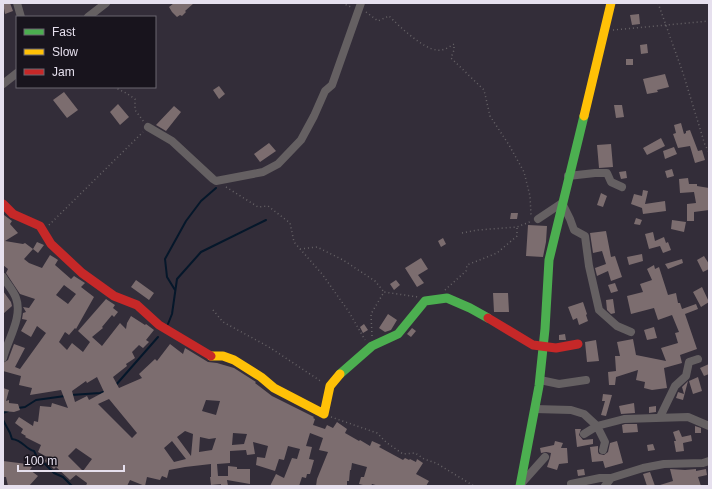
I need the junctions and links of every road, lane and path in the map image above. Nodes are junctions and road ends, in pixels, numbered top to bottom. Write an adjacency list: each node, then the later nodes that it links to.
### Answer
1 (17, 3): 7 (street)
2 (106, 3): 8 (street)
3 (342, 3): 6 (path)
4 (611, 3): 11 (street)
5 (658, 3): 10 (path)
6 (360, 6): 18 (street); 22 (path)
7 (21, 16)
8 (89, 16)
9 (709, 21): 10 (path)
10 (666, 24): 11 (path); 16 (path)
11 (604, 31): 17 (street)
12 (16, 74): 13 (street)
13 (3, 84)
14 (116, 88): 15 (path)
15 (148, 127): 18 (street); 24 (path)
16 (709, 152)
17 (568, 176): 19 (street); 20 (street)
18 (216, 181): 26 (path)
19 (622, 187)
20 (562, 203): 22 (street); 32 (street); 35 (street)
21 (3, 204): 24 (street)
22 (538, 219): 23 (path)
23 (517, 227): 25 (path); 28 (path)
24 (44, 231): 42 (street)
25 (462, 233)
26 (300, 250): 29 (path); 34 (path)
27 (3, 277): 36 (street)
28 (444, 290)
29 (384, 292): 30 (path); 34 (path)
30 (425, 301): 34 (street); 35 (street)
31 (213, 310): 40 (path)
32 (631, 332)
33 (578, 344): 35 (street)
34 (370, 347): 40 (street)
35 (543, 347): 38 (street)
36 (3, 358)
37 (698, 359): 43 (street)
38 (540, 380): 39 (street); 41 (street)
39 (586, 380)
40 (330, 386): 42 (street)
41 (535, 410): 44 (street); 53 (street)
42 (324, 414): 52 (path)
43 (660, 417): 44 (street); 45 (street)
44 (597, 426): 46 (street); 47 (street)
45 (709, 426)
46 (584, 434)
47 (603, 450)
48 (545, 457): 53 (street)
49 (709, 461): 50 (street)
50 (611, 478): 51 (street); 54 (street)
51 (571, 484)
52 (474, 486)
53 (520, 486)
54 (605, 486)

